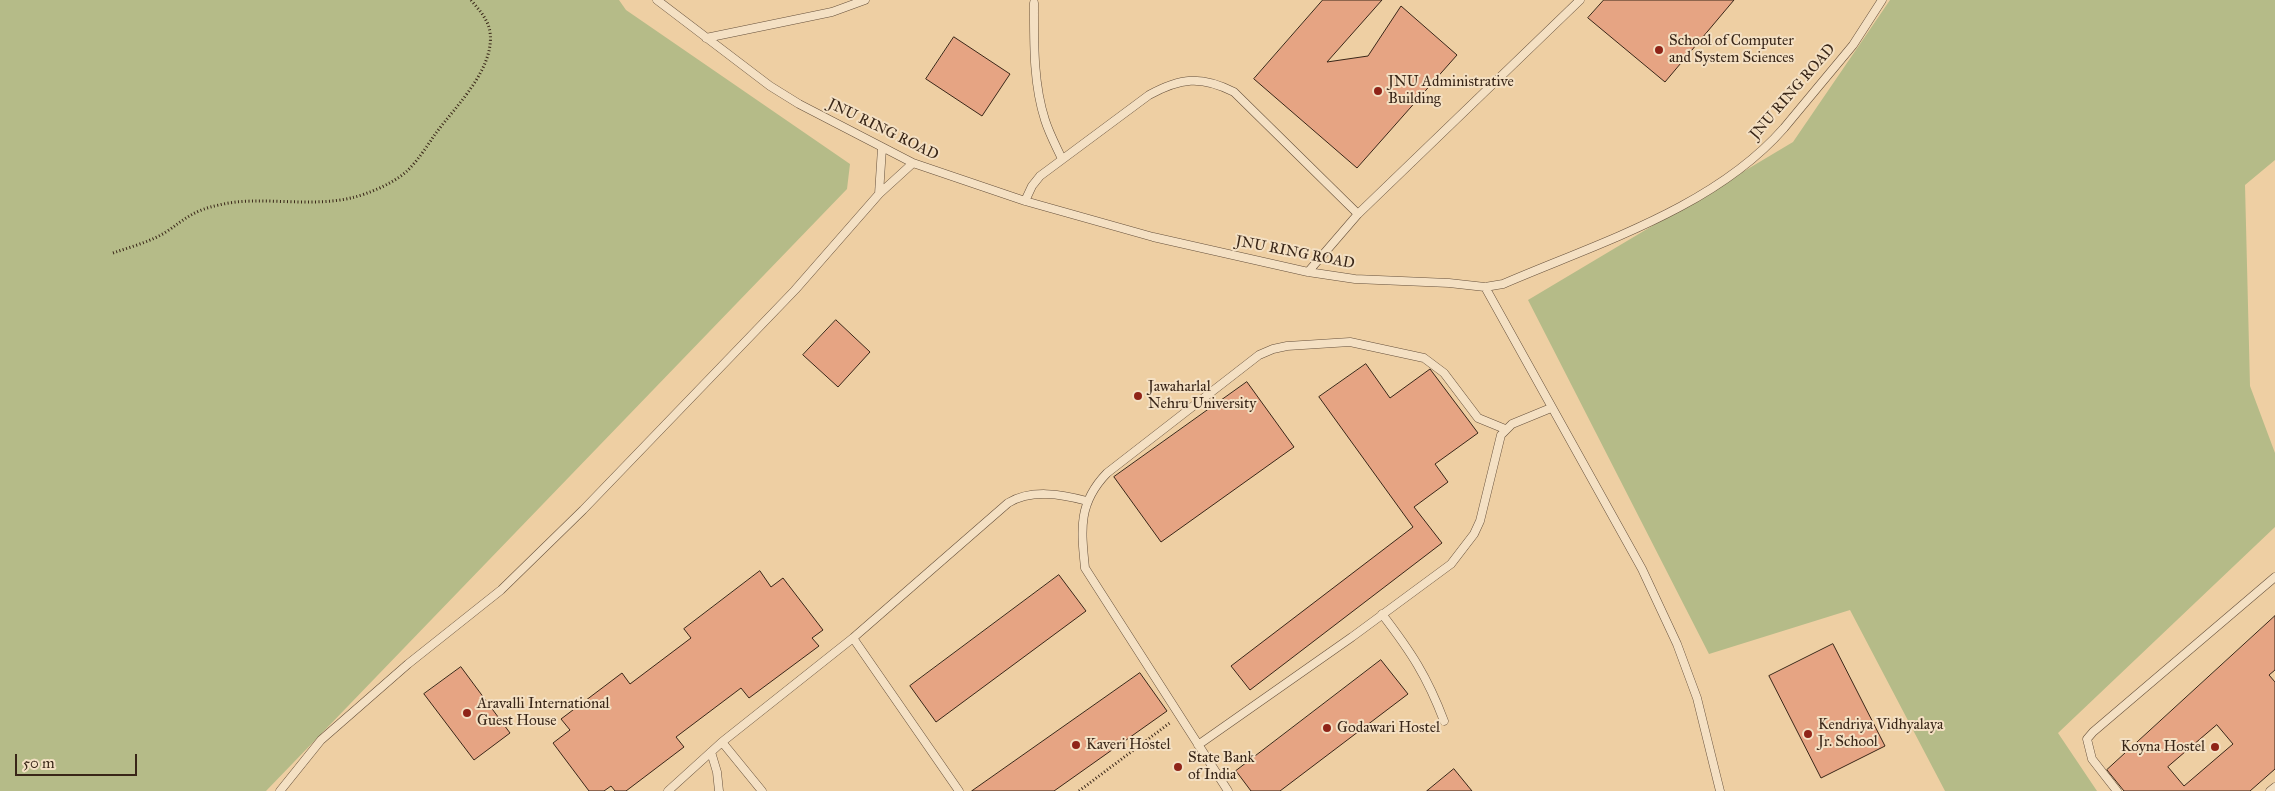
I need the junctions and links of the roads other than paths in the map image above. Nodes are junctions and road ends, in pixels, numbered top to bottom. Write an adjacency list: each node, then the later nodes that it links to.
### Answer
1 (658, 0): 6 (lane, JNU RING ROAD)
2 (864, 0): 6 (lane)
3 (1580, 0): 12 (lane)
4 (1882, 0): 14 (lane, JNU RING ROAD)
5 (1034, 3): 8 (lane)
6 (706, 38): 7 (lane, JNU RING ROAD)
7 (882, 148): 9 (lane, JNU RING ROAD); 10 (lane)
8 (1062, 159): 11 (lane); 12 (lane)
9 (913, 163): 10 (lane); 11 (lane, JNU RING ROAD)
10 (879, 194): 26 (lane)
11 (1025, 201): 13 (lane, JNU RING ROAD)
12 (1358, 214): 13 (lane)
13 (1308, 272): 14 (lane, JNU RING ROAD)
14 (1485, 287): 15 (lane)
15 (1551, 408): 16 (lane); 32 (lane)
16 (1505, 429): 17 (lane); 19 (lane)
17 (1086, 501): 20 (lane); 23 (lane)
18 (2275, 577): 33 (lane)
19 (1382, 614): 21 (lane); 23 (lane)
20 (853, 638): 22 (lane); 30 (lane)
21 (1444, 721)
22 (722, 742): 24 (lane); 29 (lane)
23 (1198, 745): 31 (lane)
24 (711, 752): 27 (lane); 28 (lane)
25 (2275, 787): 34 (lane)
26 (280, 791)
27 (668, 791)
28 (719, 791)
29 (762, 791)
30 (960, 791)
31 (1228, 791)
32 (1720, 791)
33 (2117, 791)
34 (2270, 791)

